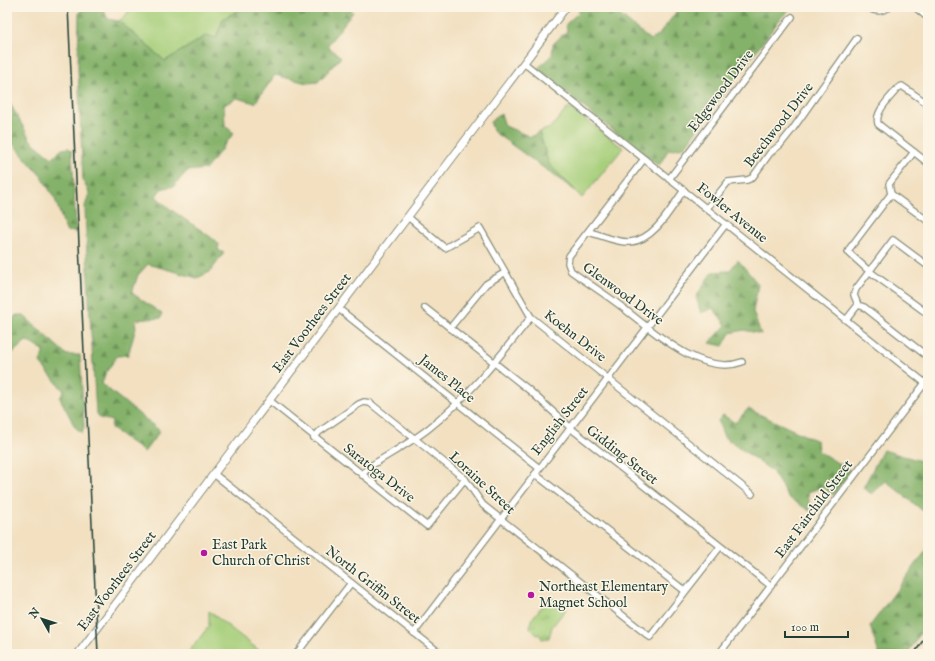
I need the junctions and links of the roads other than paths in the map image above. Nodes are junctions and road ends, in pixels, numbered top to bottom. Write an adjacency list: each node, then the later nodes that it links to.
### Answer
1 (566, 7): 8 (main road, East Voorhees Street)
2 (868, 7): 3 (street)
3 (890, 7)
4 (915, 7): 6 (street)
5 (792, 17): 13 (street, Edgewood Drive)
6 (928, 18)
7 (856, 38): 16 (street, Beechwood Drive)
8 (524, 63): 11 (street, Fowler Avenue); 17 (main road, East Voorhees Street)
9 (928, 104): 10 (street)
10 (914, 152): 12 (street); 15 (street)
11 (644, 159): 13 (street, Fowler Avenue); 20 (street, Glenwood Drive)
12 (928, 163)
13 (669, 179): 14 (street, Fowler Avenue)
14 (684, 190): 16 (street, Fowler Avenue); 20 (street)
15 (891, 194): 18 (street); 22 (street)
16 (707, 208): 19 (street, Fowler Avenue)
17 (408, 217): 23 (street, Koehn Drive); 26 (main road, East Voorhees Street)
18 (928, 221)
19 (726, 224): 29 (street, Fowler Avenue); 30 (street, English Street)
20 (588, 232): 30 (street, Glenwood Drive)
21 (928, 266): 22 (street)
22 (869, 271): 24 (street); 27 (street)
23 (504, 273): 28 (street, Koehn Drive); 31 (street)
24 (858, 305): 29 (street); 32 (street)
25 (425, 308): 31 (street, Gidding Street)
26 (339, 309): 37 (main road, East Voorhees Street); 38 (street, James Place)
27 (928, 314)
28 (531, 317): 34 (street); 35 (street, Koehn Drive)
29 (846, 320): 36 (street, Fowler Avenue)
30 (648, 327): 33 (street, Glenwood Drive); 35 (street, English Street)
31 (450, 328): 34 (street, Gidding Street)
32 (928, 357)
33 (742, 362)
34 (494, 363): 38 (street); 39 (street, Gidding Street)
35 (608, 378): 39 (street, English Street); 47 (street, Koehn Drive)
36 (927, 381): 51 (street, East Fairchild Street)
37 (270, 401): 40 (street, Saratoga Drive); 43 (main road, East Voorhees Street)
38 (457, 402): 41 (street); 42 (street, James Place)
39 (570, 428): 42 (street, English Street); 49 (street, Gidding Street)
40 (314, 438): 41 (street, Loraine Street); 45 (street, Saratoga Drive)
41 (414, 439): 45 (street); 46 (street, Loraine Street)
42 (539, 468): 44 (street, English Street)
43 (214, 474): 50 (street, North Griffin Street); 54 (main road, East Voorhees Street)
44 (535, 474): 48 (street, English Street); 52 (street)
45 (362, 475): 46 (street, Saratoga Drive)
46 (465, 479): 48 (street, Loraine Street)
47 (752, 494)
48 (501, 519): 52 (street, Loraine Street); 53 (street, English Street)
49 (720, 547): 51 (street, Gidding Street); 52 (street)
50 (351, 583): 53 (street, North Griffin Street); 55 (street)
51 (771, 586): 57 (street, East Fairchild Street)
52 (685, 591)
53 (414, 633): 56 (street, North Griffin Street)
54 (78, 654)
55 (297, 654)
56 (441, 654)
57 (719, 654)

